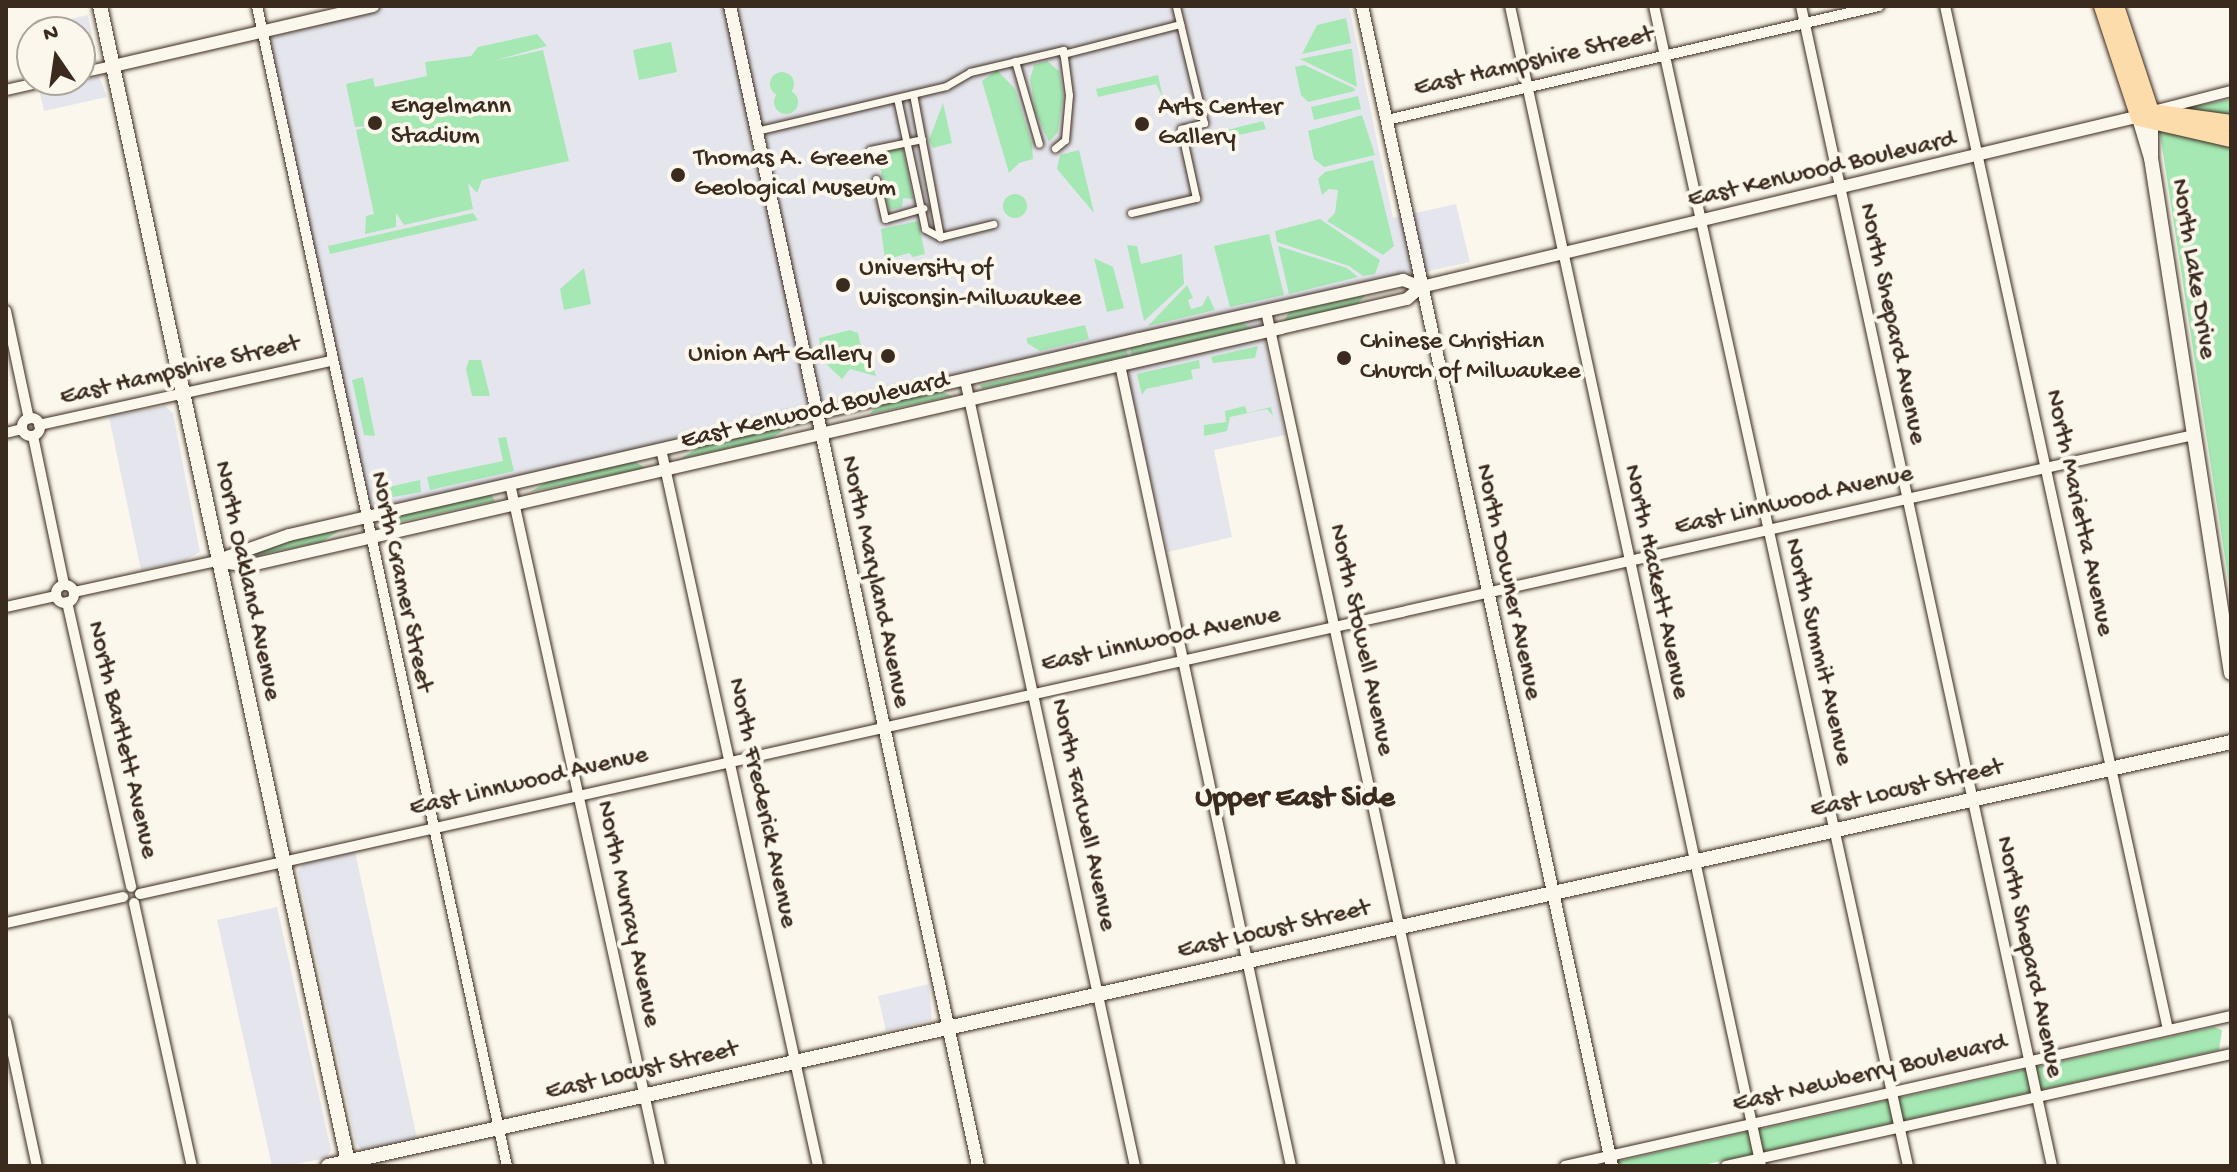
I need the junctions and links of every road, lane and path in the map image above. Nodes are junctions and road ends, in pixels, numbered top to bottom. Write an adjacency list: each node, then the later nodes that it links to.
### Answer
1 (100, 6): 20 (main road, North Oakland Avenue)
2 (257, 6): 16 (street, North Cramer Street)
3 (373, 6): 16 (street)
4 (730, 6): 29 (street, North Maryland Avenue)
5 (1176, 6): 15 (street)
6 (1362, 6): 27 (street, North Downer Avenue)
7 (1510, 6): 22 (street, North Hackett Avenue)
8 (1654, 6): 18 (street, North Summit Avenue)
9 (1801, 6): 14 (street, North Shepard Avenue)
10 (1879, 6): 14 (street, East Hampshire Street)
11 (1945, 6): 36 (street, North Marietta Avenue)
12 (2102, 6): 26 (main road, North Lake Drive)
13 (2116, 6): 26 (main road, North Lake Drive)
14 (1804, 22): 18 (street, East Hampshire Street); 38 (street, North Shepard Avenue)
15 (1180, 24): 17 (street); 41 (street)
16 (262, 32): 20 (street); 50 (street, North Cramer Street)
17 (1063, 54): 19 (street); 34 (street)
18 (1664, 56): 22 (street, East Hampshire Street); 42 (street, North Summit Avenue)
19 (1015, 61): 24 (street); 33 (street)
20 (113, 66): 21 (street); 53 (main road, North Oakland Avenue)
21 (96, 70)
22 (1527, 87): 27 (street, East Hampshire Street); 45 (street, North Hackett Avenue)
23 (2231, 91): 26 (street, East Kenwood Boulevard)
24 (913, 94): 25 (street); 30 (street)
25 (897, 98): 29 (street); 32 (street)
26 (2148, 118): 28 (main road); 31 (main road); 36 (street, East Kenwood Boulevard); 61 (main road, North Lake Drive)
27 (1387, 120): 46 (street, North Downer Avenue)
28 (2231, 123)
29 (756, 131): 55 (street, North Maryland Avenue)
30 (922, 139): 32 (street); 39 (street)
31 (2231, 139)
32 (906, 142): 35 (street); 40 (street)
33 (1039, 144)
34 (1055, 148)
35 (871, 157)
36 (1978, 157): 38 (street, East Kenwood Boulevard); 64 (street, North Marietta Avenue)
37 (876, 179): 40 (street)
38 (1840, 189): 42 (street, East Kenwood Boulevard); 67 (street, North Shepard Avenue)
39 (933, 206): 40 (street); 44 (street)
40 (920, 208): 44 (street)
41 (1131, 213)
42 (1700, 222): 45 (street, East Kenwood Boulevard); 70 (street, North Summit Avenue)
43 (993, 224): 44 (street)
44 (940, 237)
45 (1563, 254): 46 (street, East Kenwood Boulevard); 73 (street, North Hackett Avenue)
46 (1421, 287): 48 (street, East Kenwood Boulevard); 49 (street, East Kenwood Boulevard); 76 (street, North Downer Avenue)
47 (6, 311): 56 (street)
48 (1266, 311): 49 (street, North Stowell Avenue); 52 (street, East Kenwood Boulevard)
49 (1270, 331): 51 (street, East Kenwood Boulevard); 80 (street, North Stowell Avenue)
50 (330, 361): 53 (street, East Hampshire Street); 69 (street, North Cramer Street)
51 (1120, 365): 54 (street, East Kenwood Boulevard); 81 (street)
52 (965, 380): 54 (street, North Farwell Avenue); 55 (street, East Kenwood Boulevard)
53 (181, 394): 57 (street, East Hampshire Street); 72 (main road, North Oakland Avenue)
54 (970, 398): 60 (street, East Kenwood Boulevard); 83 (street, North Farwell Avenue)
55 (816, 415): 60 (street, North Maryland Avenue); 63 (street, East Kenwood Boulevard)
56 (29, 419): 57 (street); 58 (street)
57 (39, 425): 62 (street)
58 (22, 429): 59 (street); 62 (street)
59 (6, 433)
60 (820, 434): 65 (street, East Kenwood Boulevard); 84 (street, North Maryland Avenue)
61 (2193, 435): 64 (street, East Linnwood Avenue); 82 (main road, North Lake Drive)
62 (33, 436): 74 (street)
63 (661, 449): 65 (street, North Frederick Avenue); 66 (street, East Kenwood Boulevard)
64 (2046, 468): 67 (street, East Linnwood Avenue); 87 (street, North Marietta Avenue)
65 (665, 470): 68 (street, East Kenwood Boulevard); 86 (street, North Frederick Avenue)
66 (510, 484): 68 (street, North Murray Avenue); 69 (street, East Kenwood Boulevard)
67 (1906, 499): 70 (street, East Linnwood Avenue); 89 (street, North Shepard Avenue)
68 (515, 505): 71 (street, East Kenwood Boulevard); 88 (street, North Murray Avenue)
69 (364, 518): 71 (street, North Cramer Street); 72 (street, East Kenwood Boulevard)
70 (1767, 530): 73 (street, East Linnwood Avenue); 91 (street, North Summit Avenue)
71 (368, 538): 72 (street, East Kenwood Boulevard); 90 (street, North Cramer Street)
72 (216, 561): 75 (street, East Kenwood Boulevard); 92 (main road, North Oakland Avenue)
73 (1628, 561): 76 (street, East Linnwood Avenue); 93 (street, North Hackett Avenue)
74 (64, 585): 75 (street); 77 (street)
75 (74, 592): 78 (street)
76 (1486, 592): 80 (street, East Linnwood Avenue); 94 (street, North Downer Avenue)
77 (56, 596): 78 (street); 79 (street)
78 (67, 602): 95 (street, North Bartlett Avenue)
79 (6, 607)
80 (1334, 626): 81 (street, East Linnwood Avenue); 97 (street, North Stowell Avenue)
81 (1183, 659): 83 (street, East Linnwood Avenue); 98 (street)
82 (2231, 673)
83 (1033, 692): 84 (street, East Linnwood Avenue); 99 (street, North Farwell Avenue)
84 (883, 725): 86 (street, East Linnwood Avenue); 102 (street, North Maryland Avenue)
85 (2231, 742): 87 (main road, East Locust Street)
86 (729, 761): 88 (street, East Linnwood Avenue); 105 (street, North Frederick Avenue)
87 (2110, 769): 89 (main road, East Locust Street); 103 (street, North Marietta Avenue)
88 (578, 794): 90 (street, East Linnwood Avenue); 108 (street, North Murray Avenue)
89 (1971, 800): 91 (main road, East Locust Street); 106 (street, North Shepard Avenue)
90 (431, 828): 92 (street, East Linnwood Avenue); 111 (street, North Cramer Street)
91 (1835, 830): 93 (main road, East Locust Street); 107 (street, North Summit Avenue)
92 (282, 862): 95 (street, East Linnwood Avenue); 115 (main road, North Oakland Avenue)
93 (1692, 862): 94 (main road, East Locust Street); 110 (street, North Hackett Avenue)
94 (1553, 893): 97 (main road, East Locust Street); 113 (street, North Downer Avenue)
95 (135, 894): 96 (street); 117 (street, North Bartlett Avenue)
96 (6, 923)
97 (1400, 927): 98 (main road, East Locust Street); 125 (street, North Stowell Avenue)
98 (1248, 961): 99 (main road, East Locust Street); 124 (street)
99 (1097, 995): 102 (main road, East Locust Street); 123 (street, North Farwell Avenue)
100 (2231, 1016): 103 (street, East Newberry Boulevard)
101 (6, 1022): 116 (street)
102 (947, 1028): 105 (main road, East Locust Street); 122 (street, North Maryland Avenue)
103 (2168, 1030): 106 (street, East Newberry Boulevard)
104 (2231, 1054): 109 (street)
105 (795, 1062): 108 (main road, East Locust Street); 121 (street, North Frederick Avenue)
106 (2028, 1062): 107 (street, East Newberry Boulevard); 109 (street, North Shepard Avenue)
107 (1891, 1092): 110 (street, East Newberry Boulevard); 112 (street, North Summit Avenue)
108 (644, 1096): 111 (main road, East Locust Street); 120 (street, North Murray Avenue)
109 (2036, 1097): 112 (street); 129 (street, North Shepard Avenue)
110 (1751, 1124): 113 (street, East Newberry Boulevard); 114 (street, North Hackett Avenue)
111 (498, 1128): 115 (main road, East Locust Street); 119 (street, North Cramer Street)
112 (1899, 1128): 114 (street); 128 (street, North Summit Avenue)
113 (1611, 1161): 126 (street, East Newberry Boulevard)
114 (1760, 1162): 127 (street)
115 (348, 1164): 118 (main road, East Locust Street)
116 (37, 1166)
117 (192, 1166)
118 (328, 1166)
119 (507, 1166)
120 (660, 1166)
121 (818, 1166)
122 (978, 1166)
123 (1135, 1166)
124 (1291, 1166)
125 (1451, 1166)
126 (1565, 1166)
127 (1726, 1166)
128 (1908, 1166)
129 (2052, 1166)

